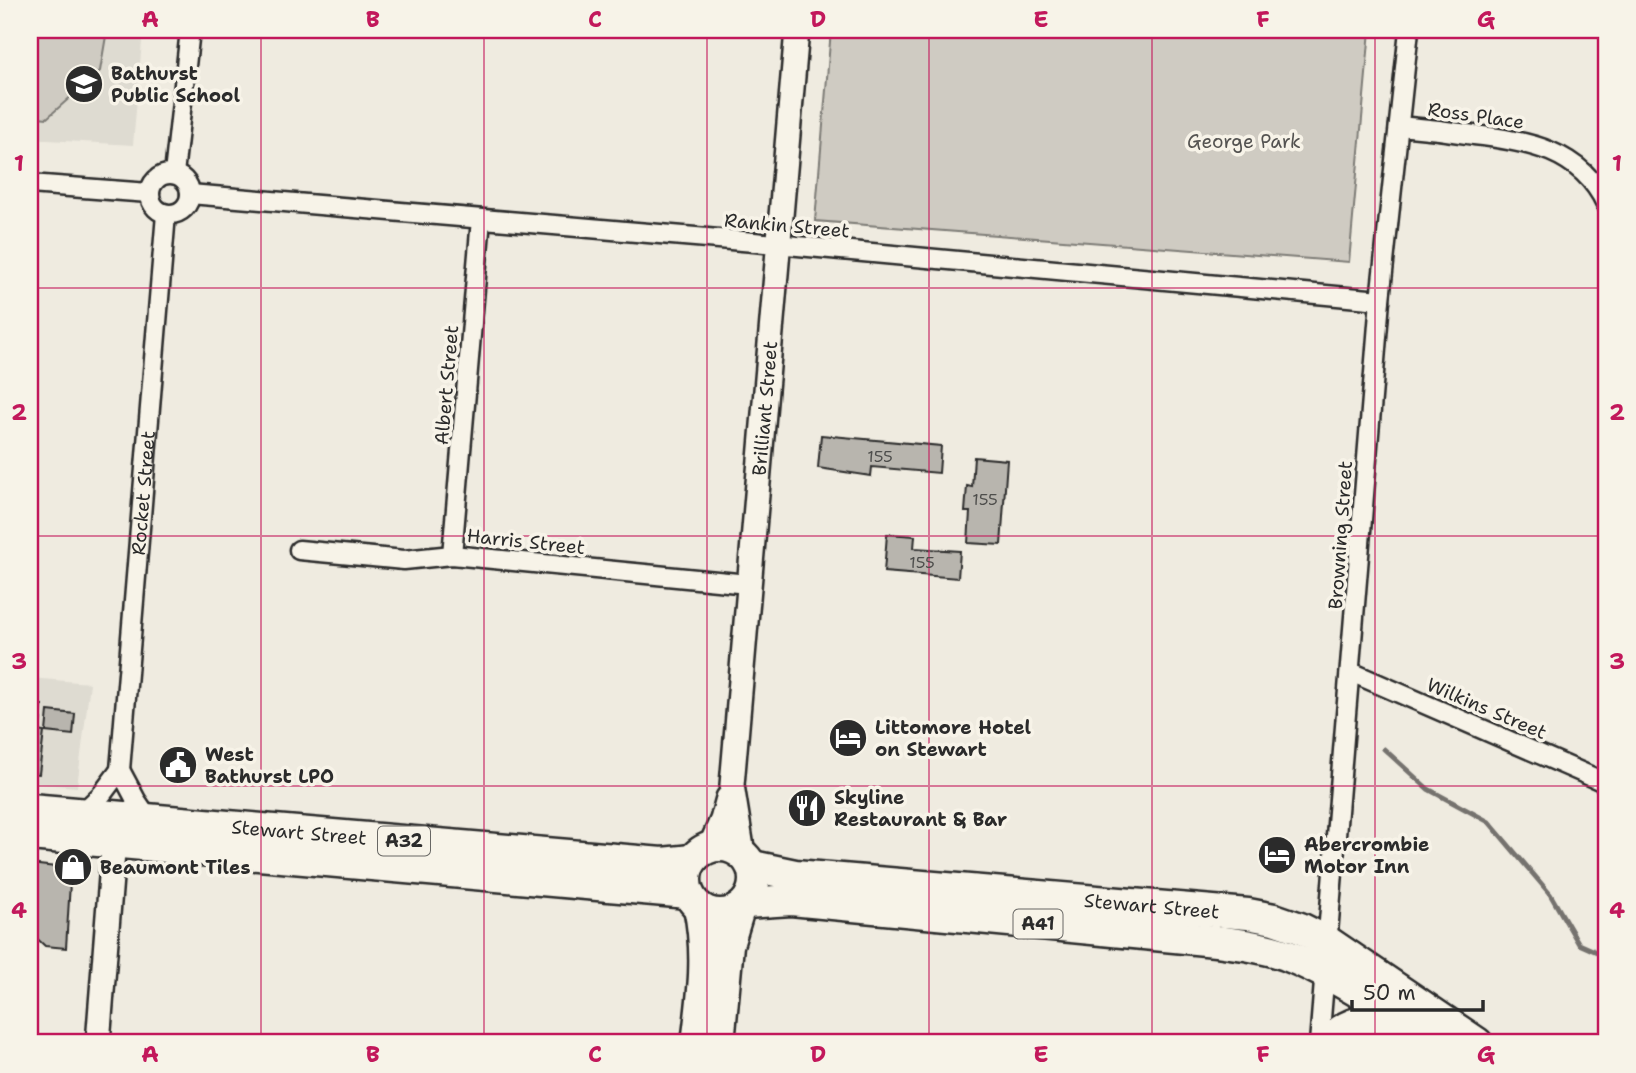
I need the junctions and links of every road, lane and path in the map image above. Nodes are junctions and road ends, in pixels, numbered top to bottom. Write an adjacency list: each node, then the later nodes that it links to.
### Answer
1 (190, 30): 5 (street)
2 (797, 30): 12 (street, Brilliant Street)
3 (1409, 30): 4 (street, Browning Street)
4 (1399, 126): 9 (street, Ross Place); 13 (street, Browning Street)
5 (174, 174): 7 (street); 8 (street)
6 (30, 184): 7 (street)
7 (149, 193): 10 (street)
8 (190, 194): 10 (street); 11 (street, Rankin Street)
9 (1606, 204)
10 (166, 214): 18 (street, Rocket Street)
11 (481, 219): 12 (street, Rankin Street); 15 (street, Albert Street)
12 (778, 245): 13 (street, Rankin Street); 16 (street, Brilliant Street)
13 (1380, 300): 17 (street, Browning Street)
14 (299, 550): 15 (street, Harris Street)
15 (452, 555): 16 (street, Harris Street)
16 (748, 584): 20 (street, Brilliant Street)
17 (1350, 672): 19 (street, Wilkins Street); 30 (street, Browning Street)
18 (120, 770): 22 (street); 23 (street)
19 (1606, 783)
20 (732, 785): 26 (street, Brilliant Street); 27 (street, Brilliant Street)
21 (30, 809): 22 (highway, Stewart Street / A32)
22 (82, 813): 24 (highway, Stewart Street / A32)
23 (149, 818): 24 (highway, Stewart Street / A32); 26 (highway, Stewart Street / A32)
24 (115, 829): 25 (highway, Stewart Street / A32); 28 (highway, Stewart Street / A32); 33 (street)
25 (30, 835)
26 (701, 854): 27 (highway, A32); 28 (highway)
27 (747, 860): 29 (highway); 30 (highway, Stewart Street / A41)
28 (693, 900): 29 (highway, A32); 34 (highway)
29 (742, 906): 31 (highway, Stewart Street / A41); 35 (highway)
30 (1328, 942): 31 (street, Browning Street); 38 (highway, Stewart Street / A41)
31 (1326, 974): 32 (highway, Stewart Street / A41); 36 (street, Browning Street)
32 (1430, 1038): 37 (highway)
33 (98, 1043)
34 (697, 1043)
35 (719, 1043)
36 (1319, 1043)
37 (1328, 1043)
38 (1477, 1043)

